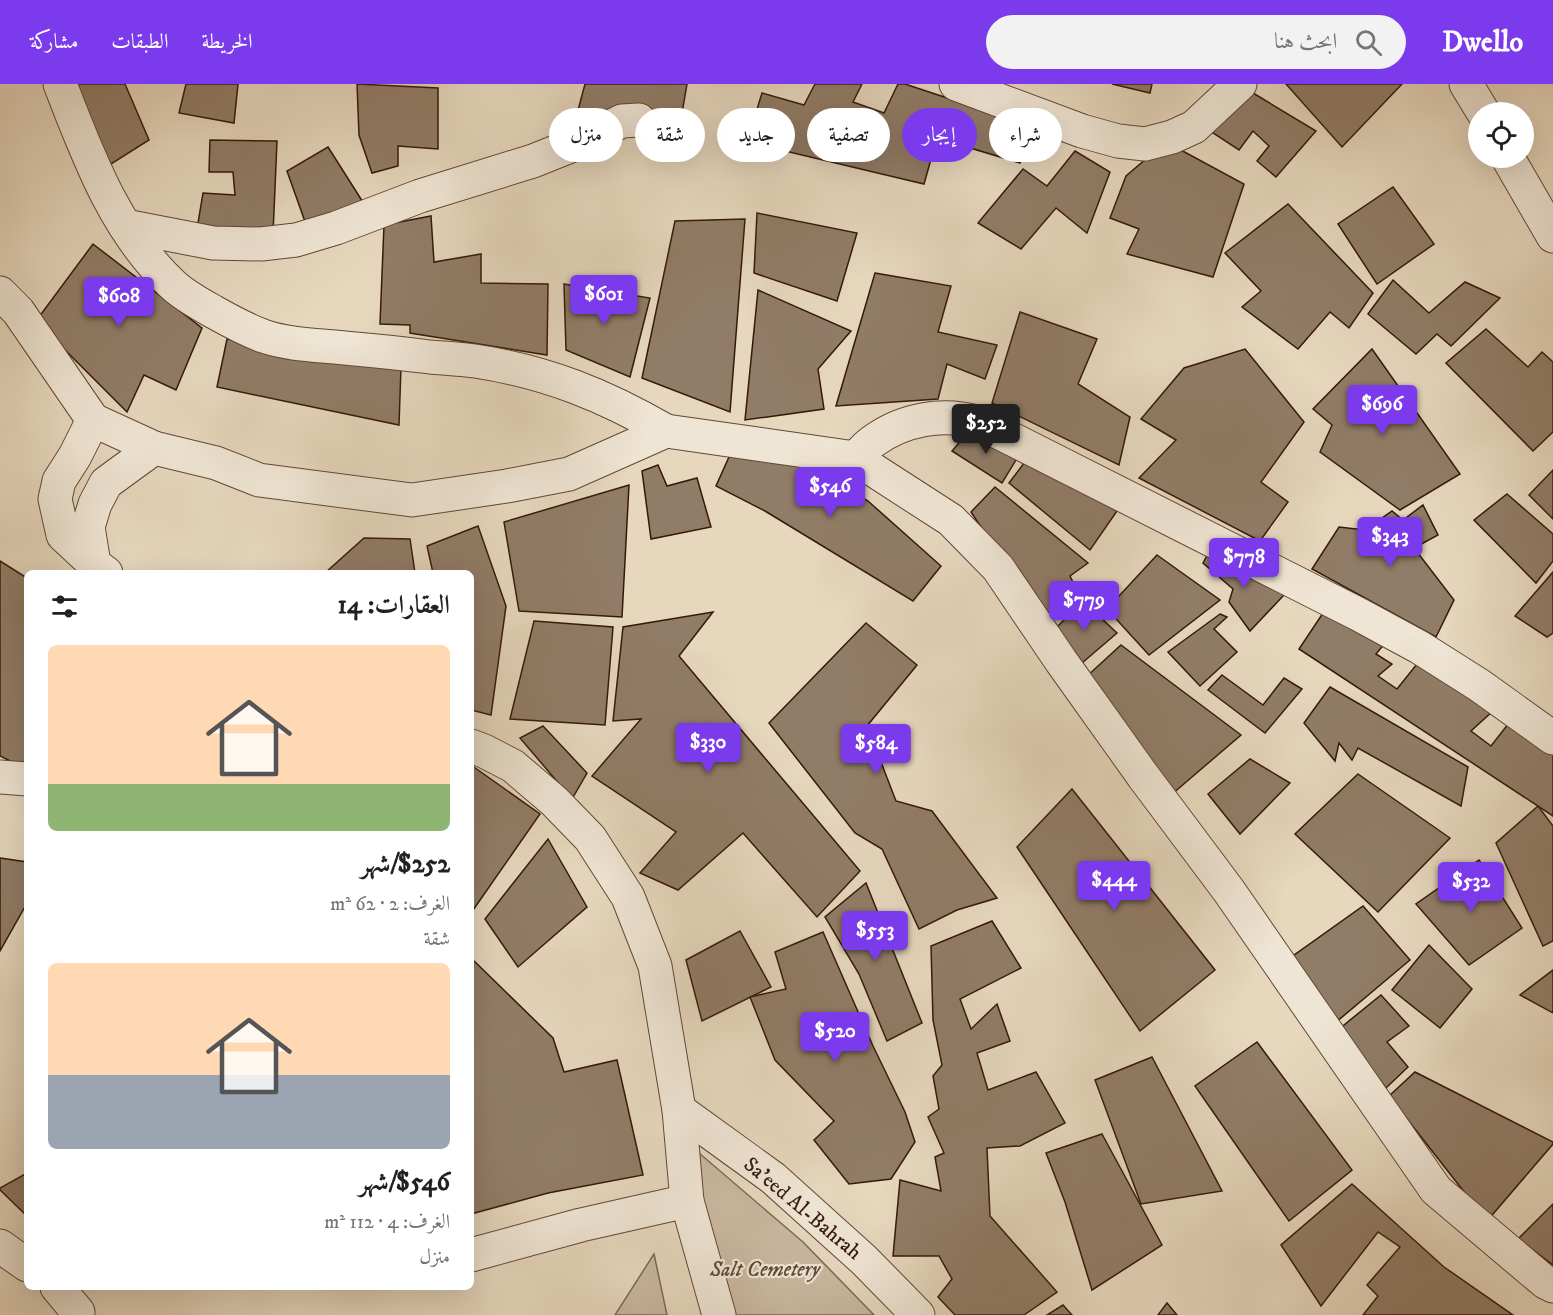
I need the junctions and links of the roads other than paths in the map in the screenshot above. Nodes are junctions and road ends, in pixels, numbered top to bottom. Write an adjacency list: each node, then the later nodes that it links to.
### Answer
1 (60, 84): 8 (street)
2 (956, 84): 3 (street)
3 (1240, 84)
4 (1466, 84): 5 (street)
5 (1477, 102)
6 (635, 120): 8 (street)
7 (1514, 168): 9 (street)
8 (125, 226): 12 (street)
9 (1553, 236)
10 (0, 293): 11 (street)
11 (93, 420): 13 (street); 15 (street)
12 (666, 431): 13 (street); 14 (street)
13 (154, 448): 15 (street)
14 (855, 458): 16 (street); 25 (street)
15 (100, 568)
16 (1553, 738)
17 (474, 747): 20 (street)
18 (0, 777): 19 (street)
19 (24, 779)
20 (679, 1110): 21 (street); 29 (street, Sa'eed Al-Bahrah)
21 (687, 1201): 23 (street); 28 (street)
22 (0, 1246): 24 (street)
23 (474, 1254)
24 (24, 1263)
25 (1553, 1286)
26 (60, 1290): 27 (street)
27 (78, 1315)
28 (719, 1315)
29 (918, 1315)

